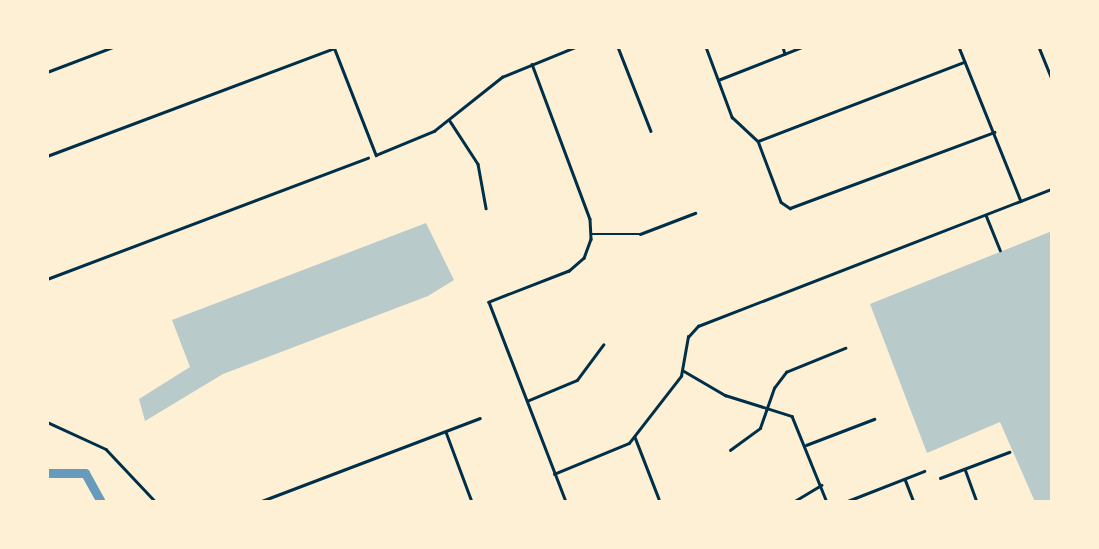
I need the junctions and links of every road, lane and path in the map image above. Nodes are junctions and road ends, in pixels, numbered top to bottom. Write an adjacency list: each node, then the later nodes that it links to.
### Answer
1 (113, 47): 13 (street)
2 (575, 47): 12 (street)
3 (618, 47): 17 (street)
4 (706, 47): 14 (street)
5 (783, 47): 10 (street)
6 (802, 47): 10 (street)
7 (959, 47): 11 (street)
8 (1039, 47): 15 (street)
9 (334, 48): 16 (street); 20 (street)
10 (785, 54): 14 (street)
11 (964, 62): 18 (street); 19 (street)
12 (532, 64): 16 (street); 27 (street)
13 (47, 72)
14 (718, 80): 19 (street)
15 (1052, 80)
16 (450, 121): 24 (street)
17 (651, 131)
18 (994, 132): 19 (street); 23 (street)
19 (758, 141)
20 (47, 156)
21 (369, 158): 29 (street)
22 (1052, 189): 23 (street)
23 (1021, 201): 26 (street)
24 (486, 208)
25 (695, 213): 27 (street)
26 (986, 215): 28 (street); 32 (street)
27 (592, 234): 33 (street)
28 (999, 250)
29 (47, 279)
30 (603, 345): 33 (street)
31 (845, 348): 34 (street)
32 (684, 371): 34 (street); 39 (street)
33 (527, 401): 45 (street)
34 (769, 407): 40 (street); 41 (street)
35 (480, 418): 38 (street)
36 (874, 419): 40 (street)
37 (47, 422): 50 (street)
38 (446, 432): 51 (street); 52 (street)
39 (635, 437): 45 (street); 49 (street)
40 (806, 445): 48 (street)
41 (730, 450)
42 (1009, 452): 43 (street)
43 (965, 469): 47 (street); 58 (street)
44 (924, 471): 46 (street)
45 (554, 474): 53 (street)
46 (905, 478): 56 (street); 57 (street)
47 (940, 478)
48 (821, 485): 54 (street); 55 (street)
49 (659, 499)
50 (156, 502)
51 (258, 502)
52 (472, 502)
53 (566, 502)
54 (793, 502)
55 (827, 502)
56 (845, 502)
57 (914, 502)
58 (977, 502)

